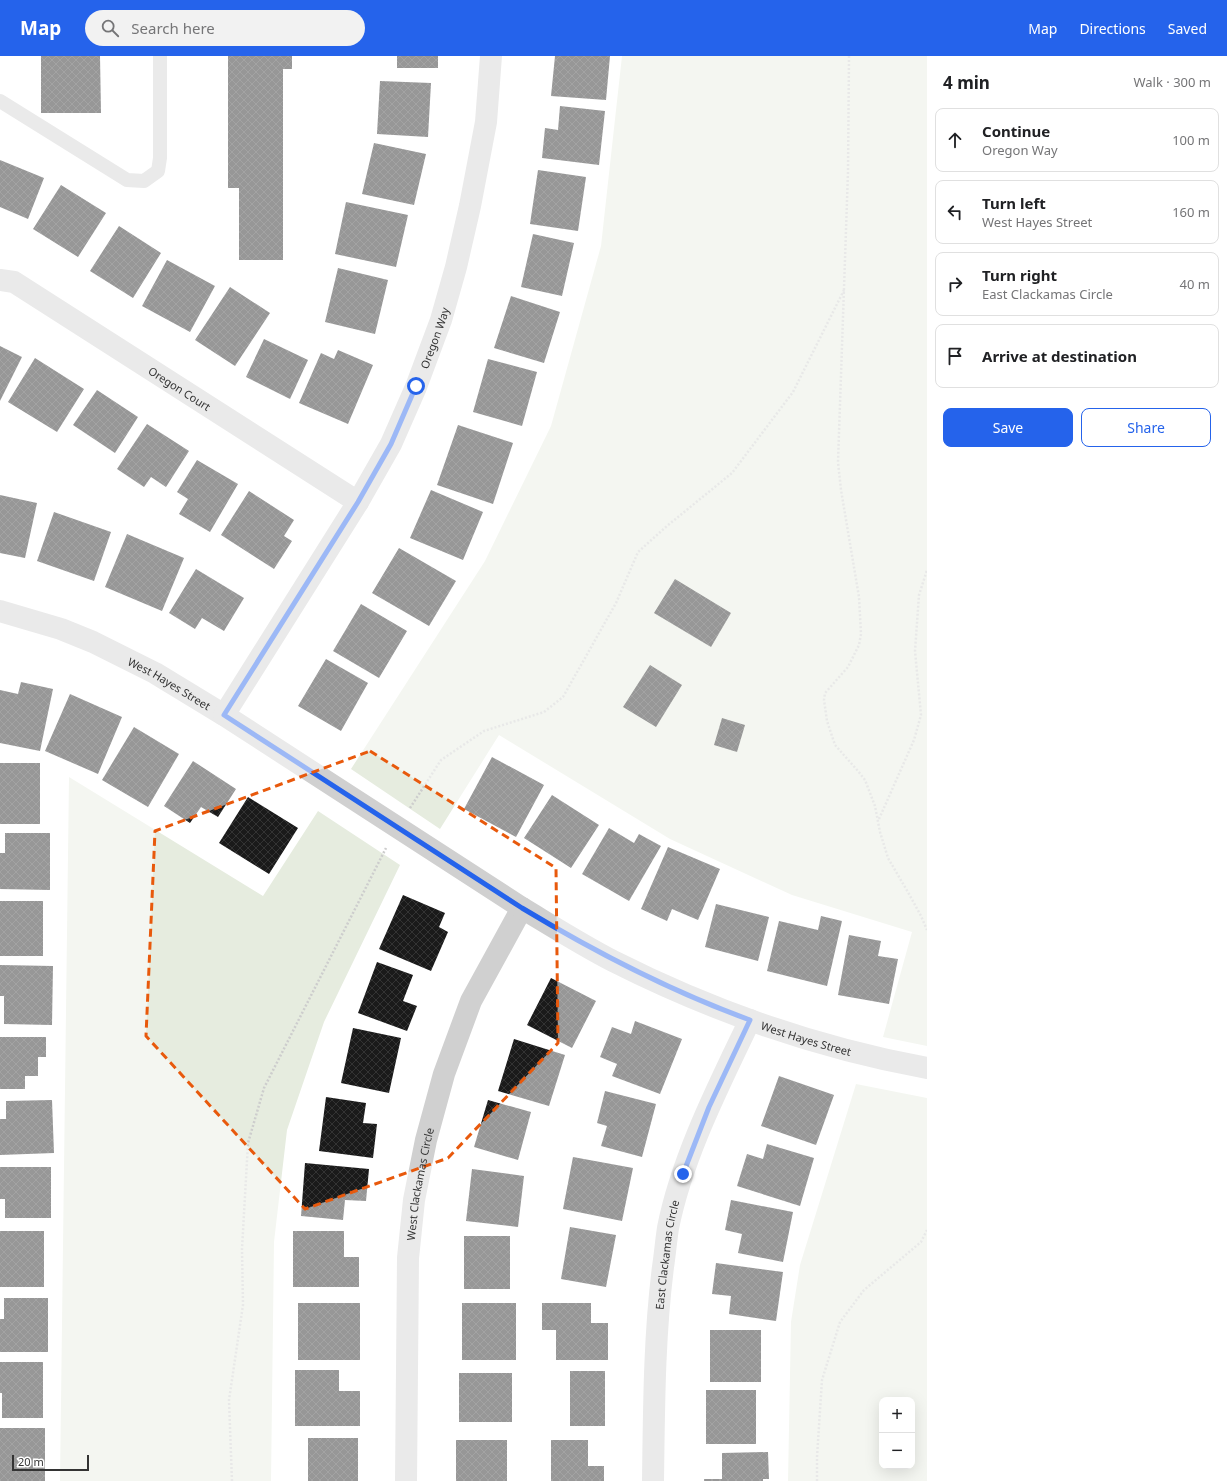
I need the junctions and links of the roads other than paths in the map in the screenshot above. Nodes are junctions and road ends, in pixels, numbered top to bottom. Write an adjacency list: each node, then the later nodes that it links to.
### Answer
1 (160, 56): 3 (lane)
2 (491, 56): 5 (street, Oregon Way)
3 (0, 101)
4 (0, 280): 5 (street, Oregon Court)
5 (358, 502): 7 (street, Oregon Way)
6 (0, 611): 7 (street, West Hayes Street)
7 (224, 715): 8 (street, West Hayes Street)
8 (522, 908): 9 (street, West Hayes Street); 11 (street, West Clackamas Circle)
9 (750, 1020): 10 (street, West Hayes Street); 12 (street, East Clackamas Circle)
10 (927, 1068)
11 (406, 1481)
12 (653, 1481)

